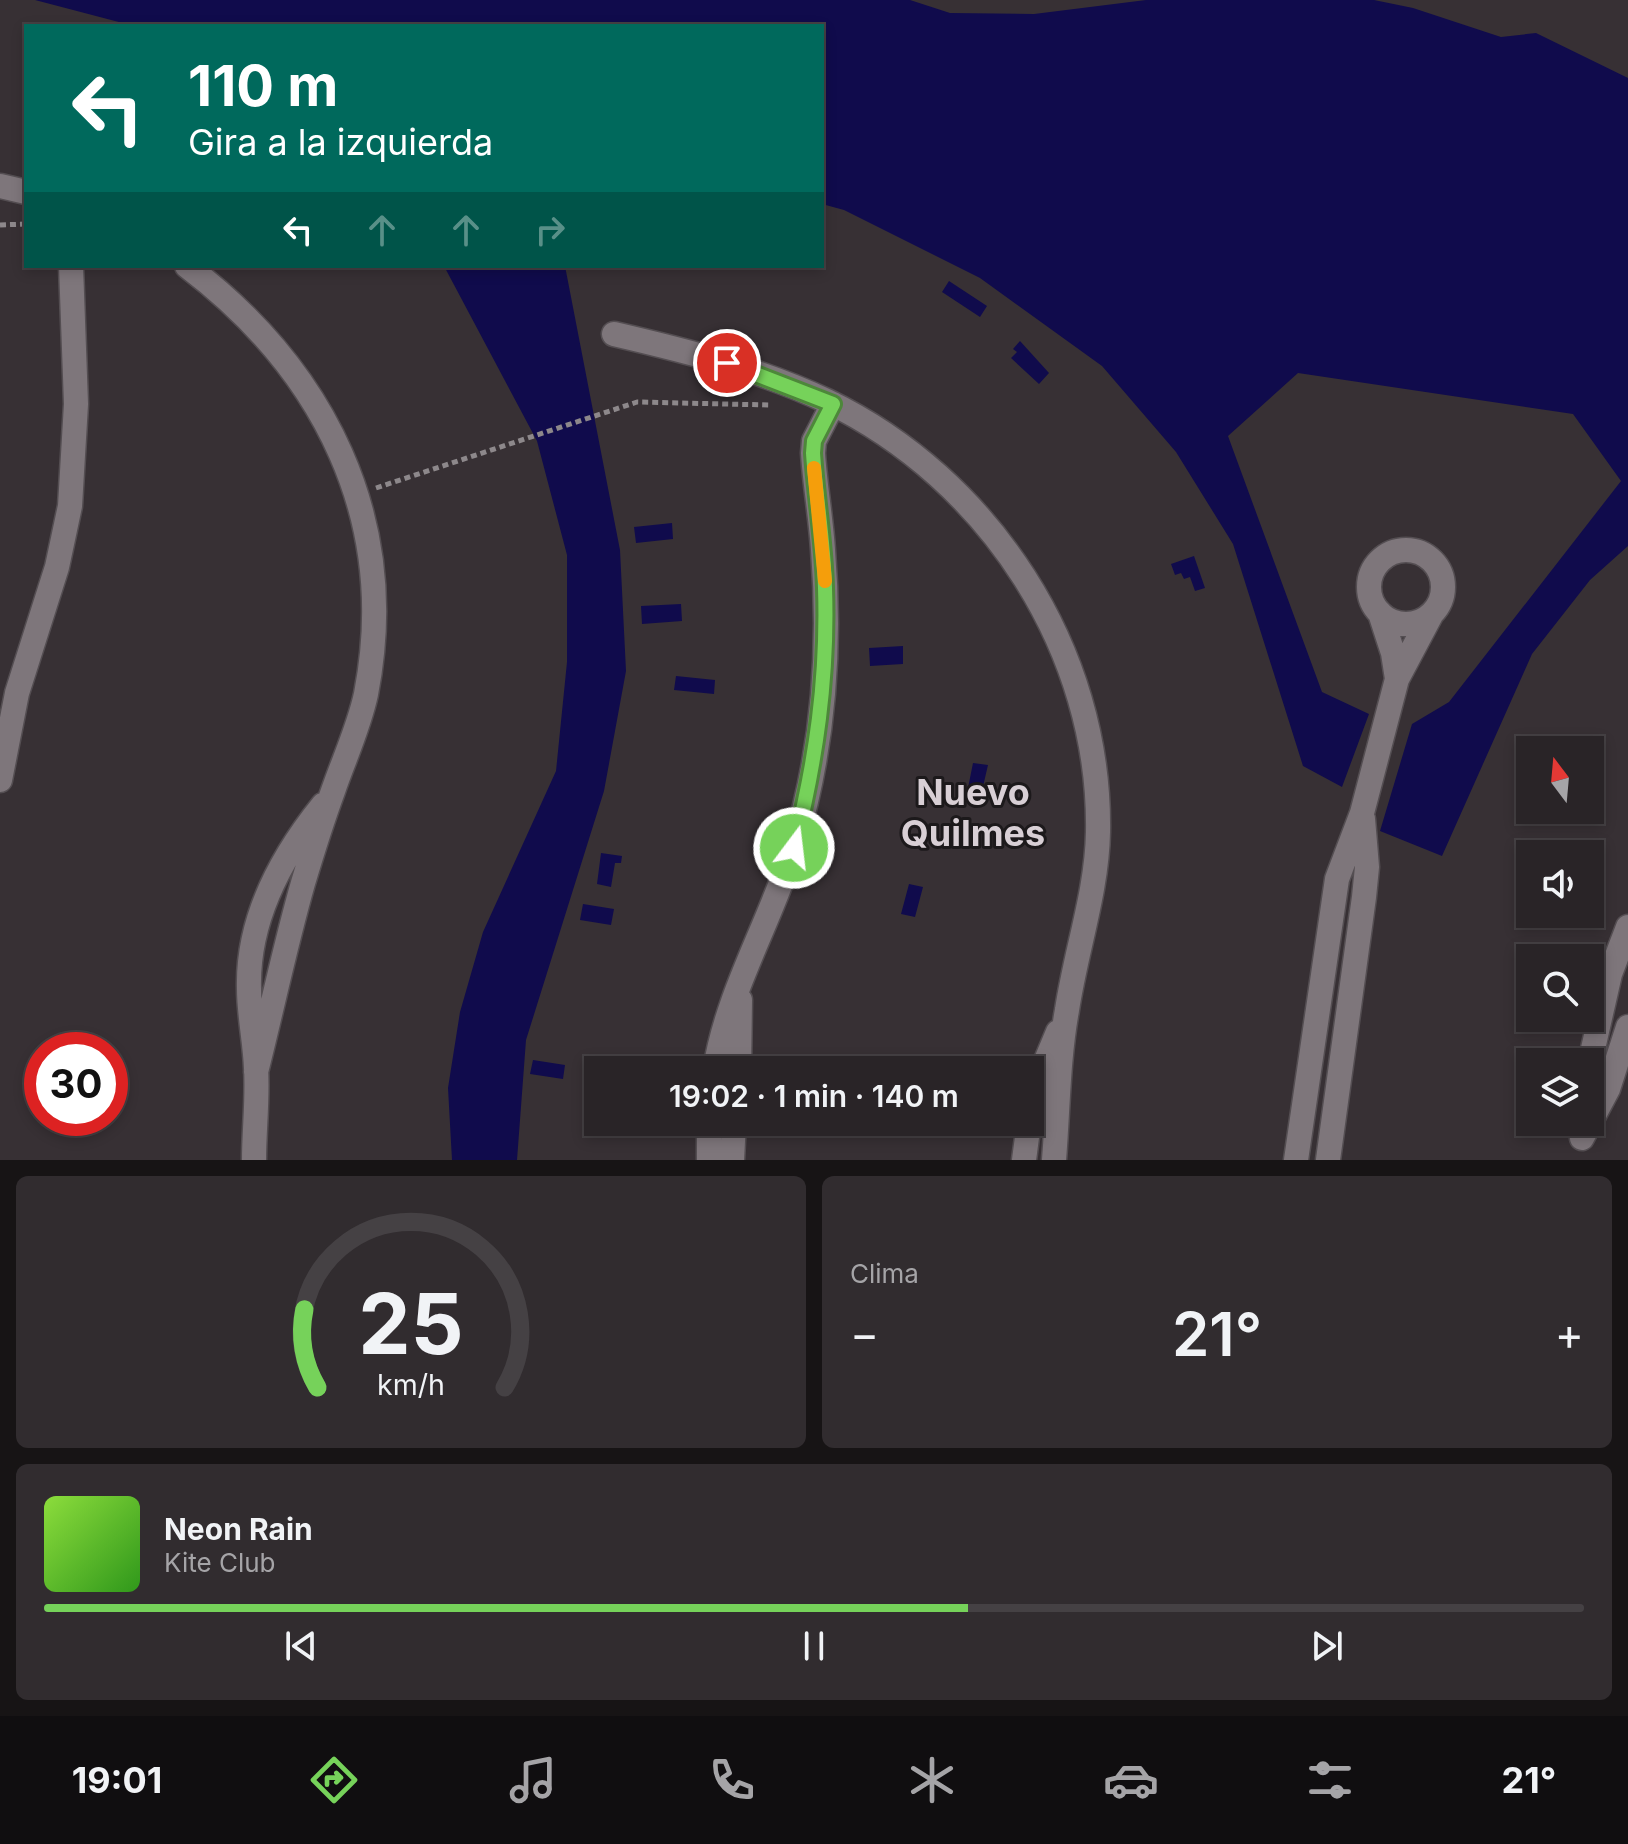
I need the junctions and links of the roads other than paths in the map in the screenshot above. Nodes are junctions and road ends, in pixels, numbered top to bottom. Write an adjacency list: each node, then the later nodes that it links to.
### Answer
1 (0, 186): 2 (street)
2 (24, 192)
3 (71, 268): 10 (street)
4 (189, 268): 13 (street)
5 (614, 334): 6 (street)
6 (833, 404): 16 (street); 17 (street)
7 (1380, 613): 8 (street); 8 (street); 9 (street)
8 (1431, 615): 9 (street)
9 (1397, 679): 14 (street)
10 (17, 693): 11 (street); 12 (street)
11 (0, 725)
12 (0, 780)
13 (332, 794): 25 (street); 25 (street)
14 (1362, 813): 19 (street); 20 (street)
15 (1628, 927): 21 (street)
16 (739, 990): 22 (street); 23 (street)
17 (1066, 1011): 24 (street); 34 (street)
18 (1628, 1027): 29 (street)
19 (1314, 1030): 20 (street); 35 (street)
20 (1347, 1035): 36 (street)
21 (1593, 1048)
22 (718, 1056)
23 (739, 1056)
24 (1044, 1065)
25 (256, 1072): 30 (street)
26 (709, 1136): 31 (street)
27 (733, 1136): 32 (street)
28 (1028, 1136): 33 (street)
29 (1581, 1140)
30 (254, 1160)
31 (709, 1160)
32 (732, 1160)
33 (1024, 1160)
34 (1054, 1160)
35 (1296, 1160)
36 (1328, 1160)

